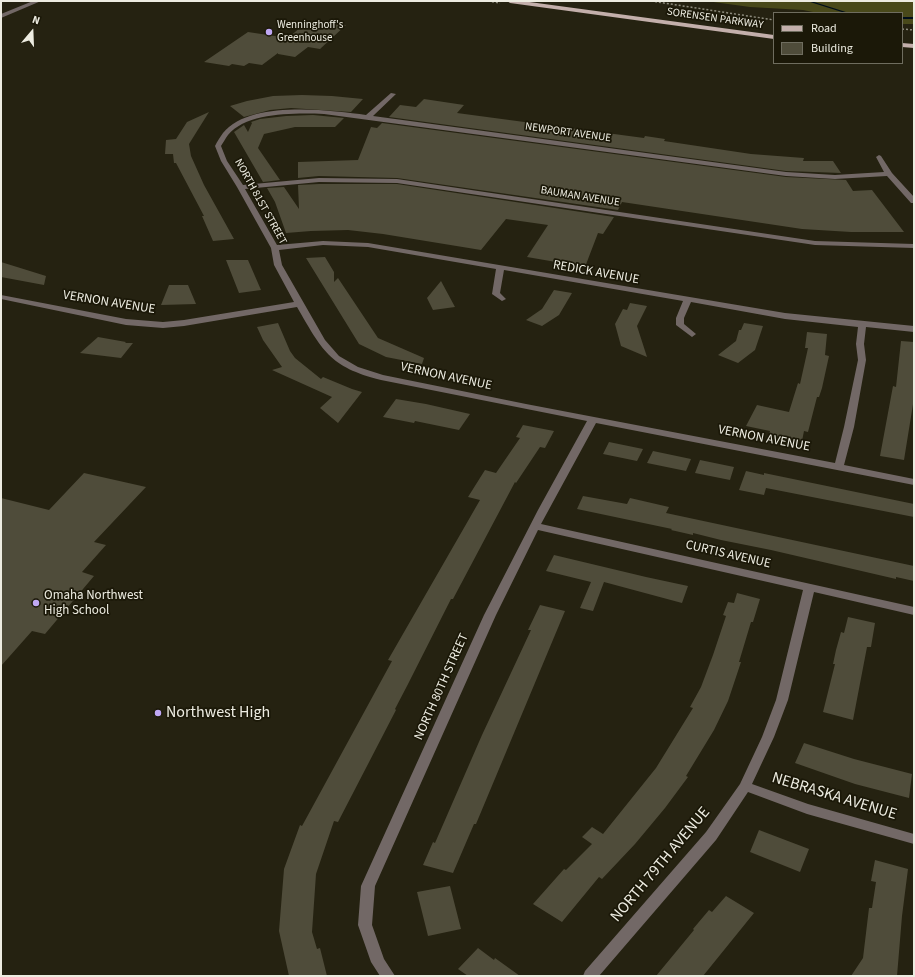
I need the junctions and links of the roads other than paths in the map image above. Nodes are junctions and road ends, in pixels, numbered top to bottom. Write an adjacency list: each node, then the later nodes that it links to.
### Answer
1 (38, 1): 4 (street)
2 (510, 1): 6 (main road, SORENSEN PARKWAY)
3 (552, 1): 5 (main road, SORENSEN PARKWAY)
4 (1, 16)
5 (773, 31)
6 (773, 37)
7 (903, 45): 8 (main road)
8 (914, 46)
9 (903, 51): 10 (main road)
10 (914, 52)
11 (393, 94): 12 (street)
12 (368, 117): 13 (street, NEWPORT AVENUE); 15 (street, NEWPORT AVENUE)
13 (246, 121): 16 (street, NORTH 81ST STREET)
14 (878, 157): 15 (street)
15 (889, 174): 17 (street)
16 (242, 187): 18 (street, BAUMAN AVENUE); 19 (street, NORTH 81ST STREET)
17 (914, 201)
18 (914, 246)
19 (275, 248): 20 (street, REDICK AVENUE); 24 (street, NORTH 81ST STREET)
20 (500, 268): 22 (street); 23 (street, REDICK AVENUE)
21 (1, 297): 24 (street, VERNON AVENUE)
22 (502, 300)
23 (688, 300): 25 (street, REDICK AVENUE); 27 (street)
24 (299, 304): 28 (street, VERNON AVENUE)
25 (862, 325): 26 (street, REDICK AVENUE); 29 (street)
26 (914, 329)
27 (692, 334)
28 (593, 419): 29 (street, VERNON AVENUE); 31 (street, NORTH 80TH STREET)
29 (839, 466): 30 (street, VERNON AVENUE)
30 (914, 482)
31 (536, 526): 32 (street, CURTIS AVENUE); 36 (street, NORTH 80TH STREET)
32 (809, 588): 33 (street, CURTIS AVENUE); 34 (street, NORTH 79TH AVENUE)
33 (914, 611)
34 (745, 786): 35 (street, NEBRASKA AVENUE); 37 (street, NORTH 79TH AVENUE)
35 (914, 839)
36 (388, 976)
37 (590, 976)

